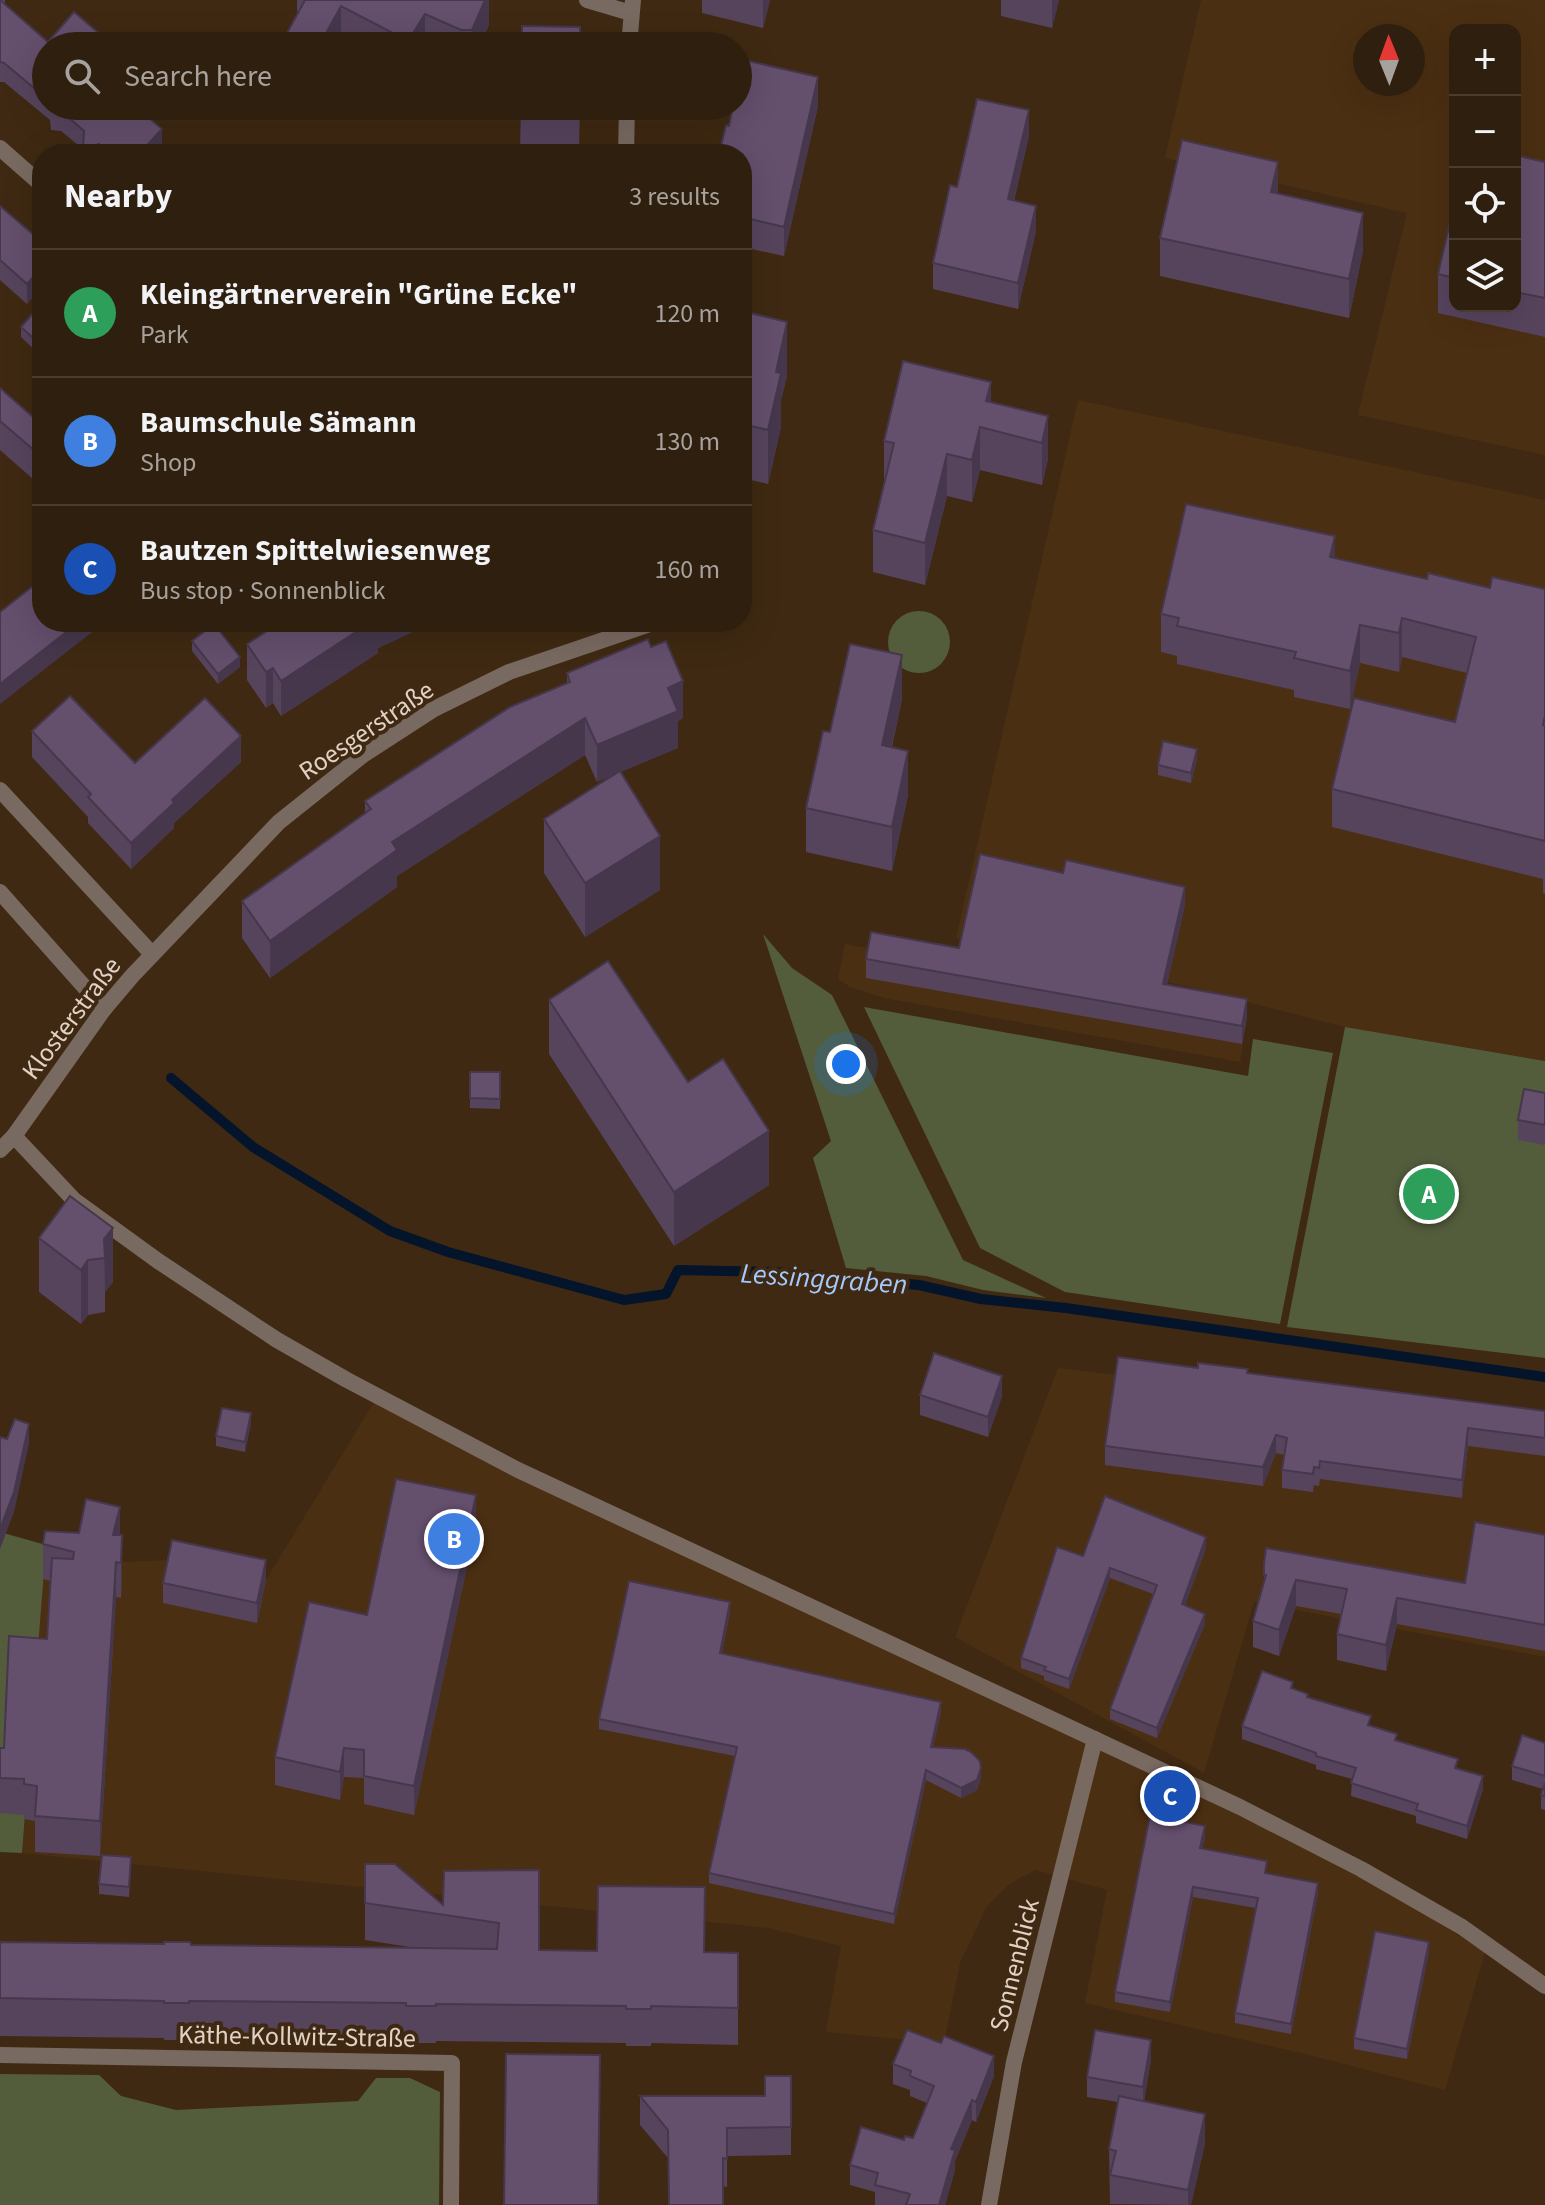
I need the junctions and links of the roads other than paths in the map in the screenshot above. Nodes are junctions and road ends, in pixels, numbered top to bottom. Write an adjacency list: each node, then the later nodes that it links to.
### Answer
1 (587, 0): 2 (street)
2 (632, 7): 3 (street)
3 (630, 32)
4 (627, 120): 5 (street)
5 (626, 144)
6 (0, 148): 7 (street)
7 (32, 176)
8 (627, 632): 11 (street, Roesgerstraße)
9 (0, 790): 11 (street)
10 (0, 892): 12 (street)
11 (152, 954): 12 (street, Klosterstraße)
12 (104, 1009): 13 (street, Klosterstraße)
13 (14, 1136): 14 (street, Klosterstraße); 15 (street)
14 (0, 1150)
15 (1095, 1739): 16 (street); 19 (street, Sonnenblick)
16 (1545, 1986)
17 (0, 2055): 18 (street, Käthe-Kollwitz-Straße)
18 (451, 2205)
19 (989, 2205)

